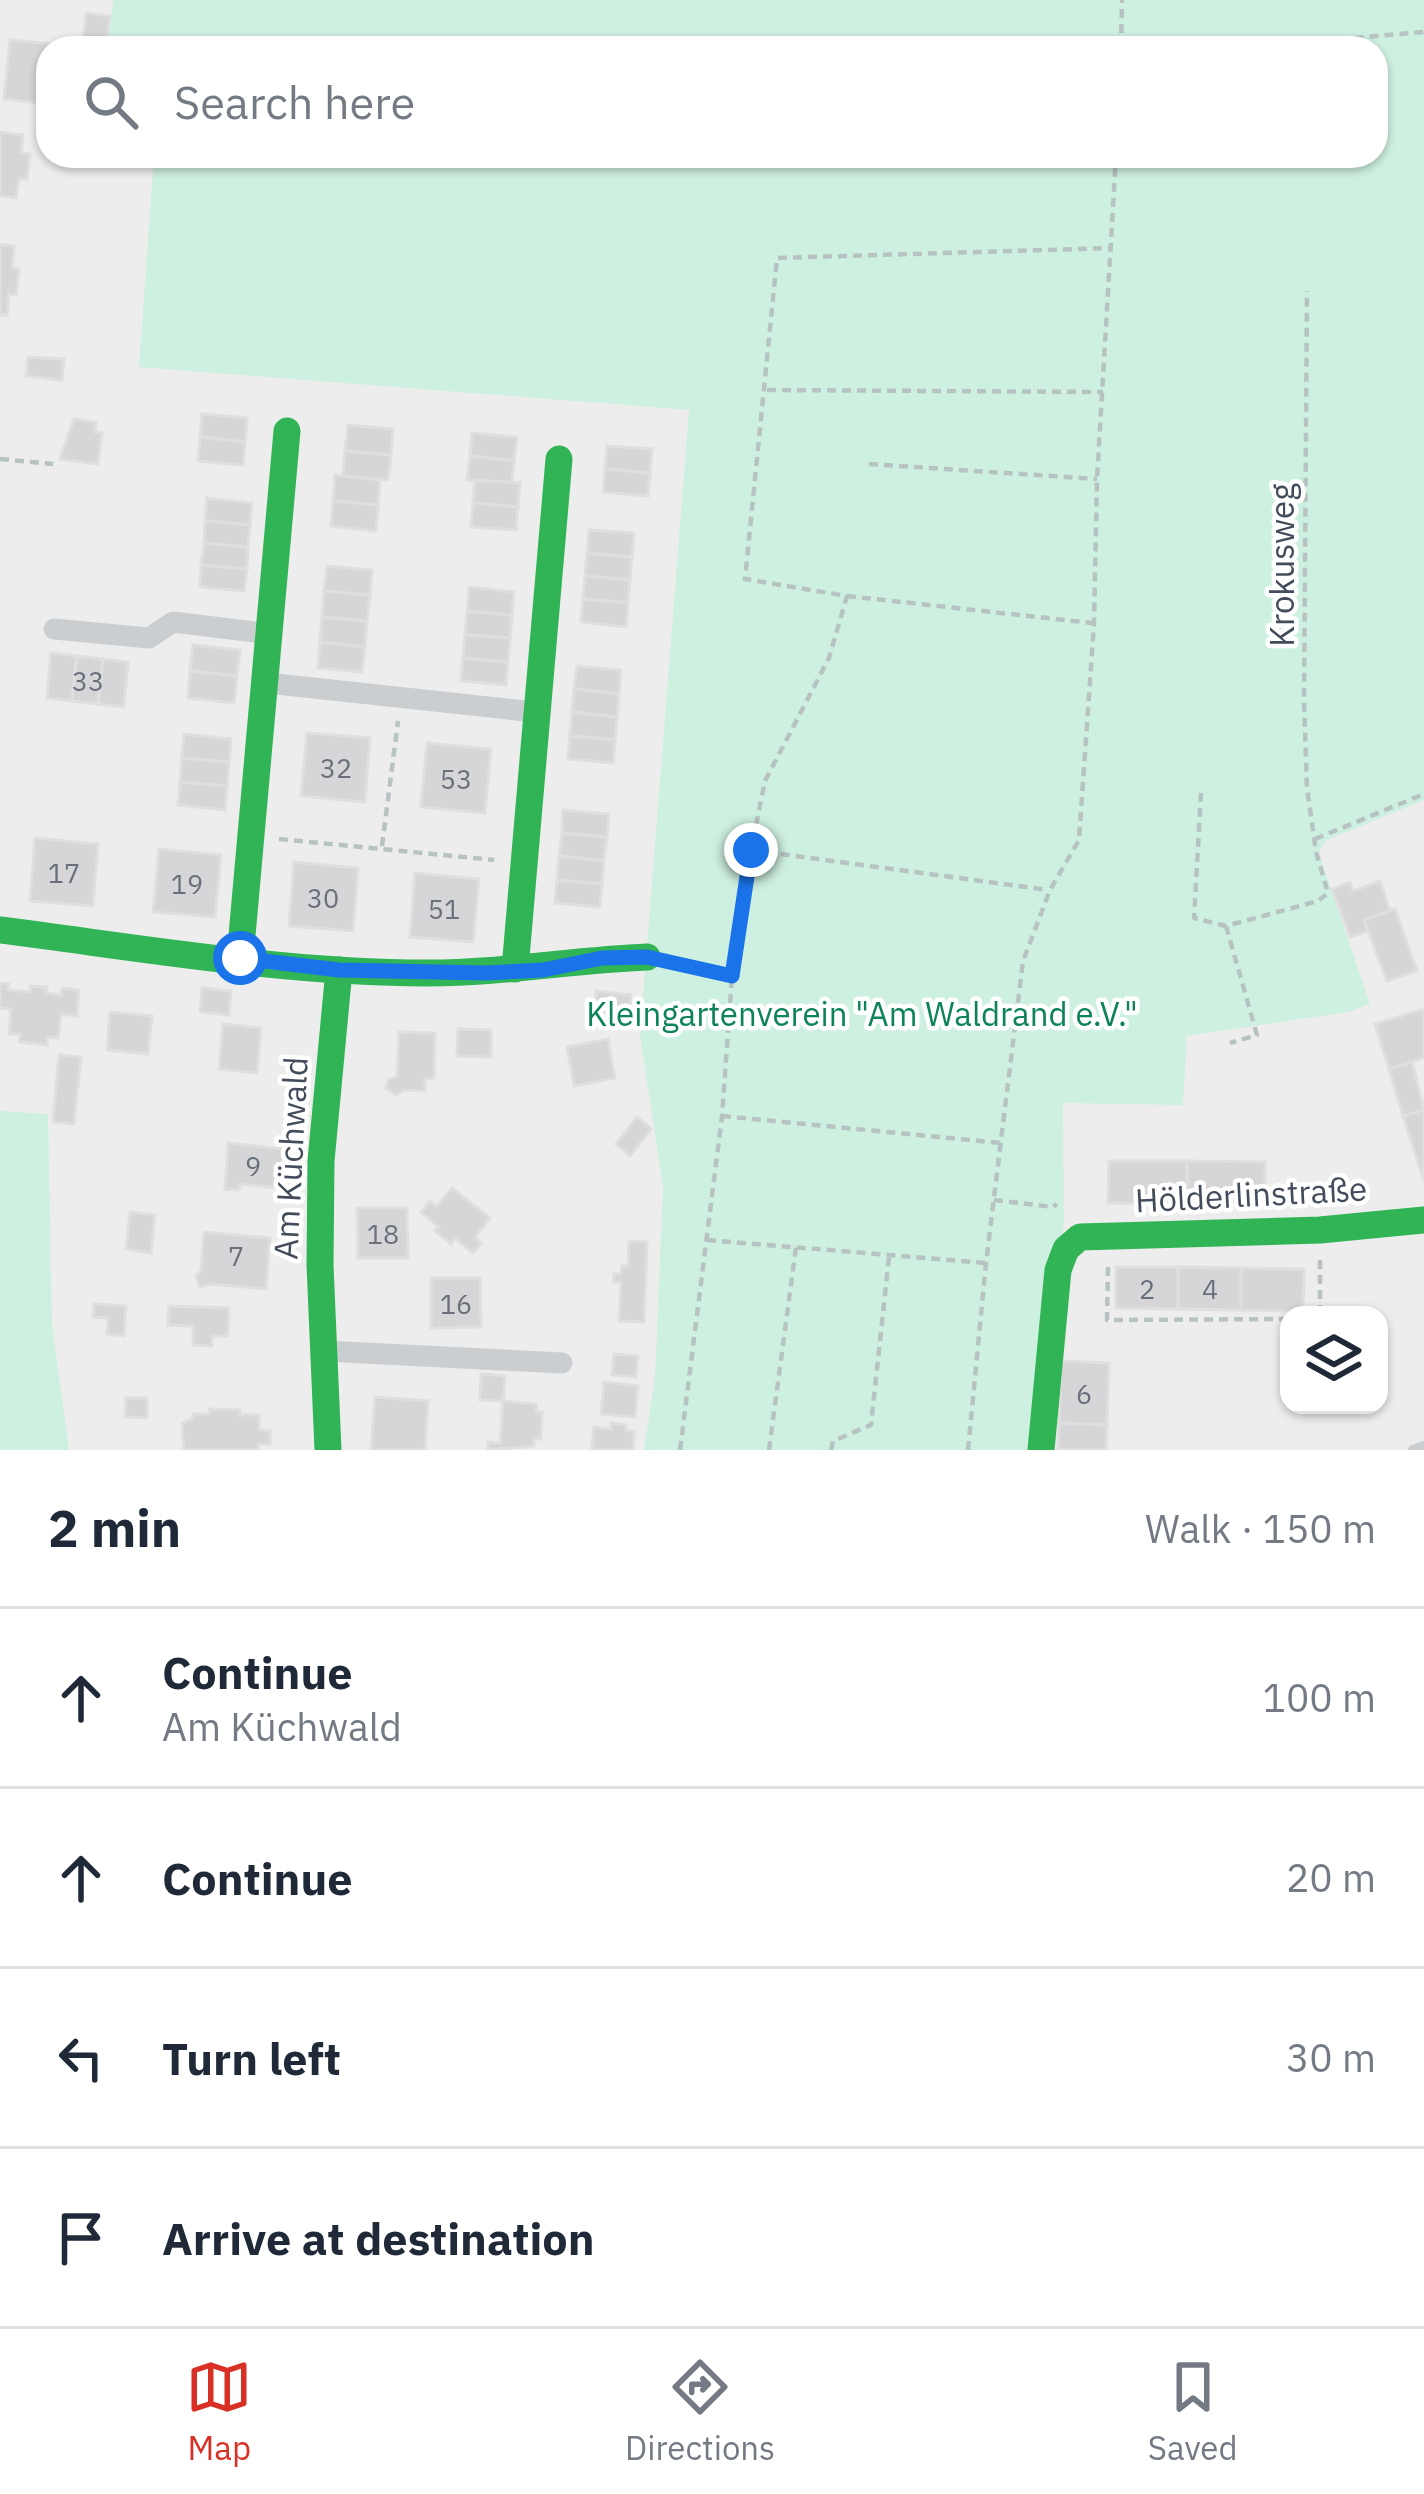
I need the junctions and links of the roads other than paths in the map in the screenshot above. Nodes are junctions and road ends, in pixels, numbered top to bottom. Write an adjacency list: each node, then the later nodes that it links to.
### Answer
1 (287, 431): 4 (street)
2 (560, 460): 6 (street)
3 (55, 629): 4 (street)
4 (271, 634): 5 (street)
5 (267, 683): 6 (street); 9 (street)
6 (535, 712): 10 (street)
7 (0, 930): 9 (street)
8 (647, 957): 10 (street)
9 (240, 958): 11 (street)
10 (515, 969): 11 (street)
11 (339, 970): 13 (street, Am Küchwald)
12 (1424, 1220): 17 (street, Hölderlinstraße)
13 (325, 1351): 14 (street); 16 (street, Am Küchwald)
14 (562, 1363)
15 (1424, 1446): 18 (lane)
16 (328, 1450)
17 (1041, 1450)
18 (1413, 1450)

